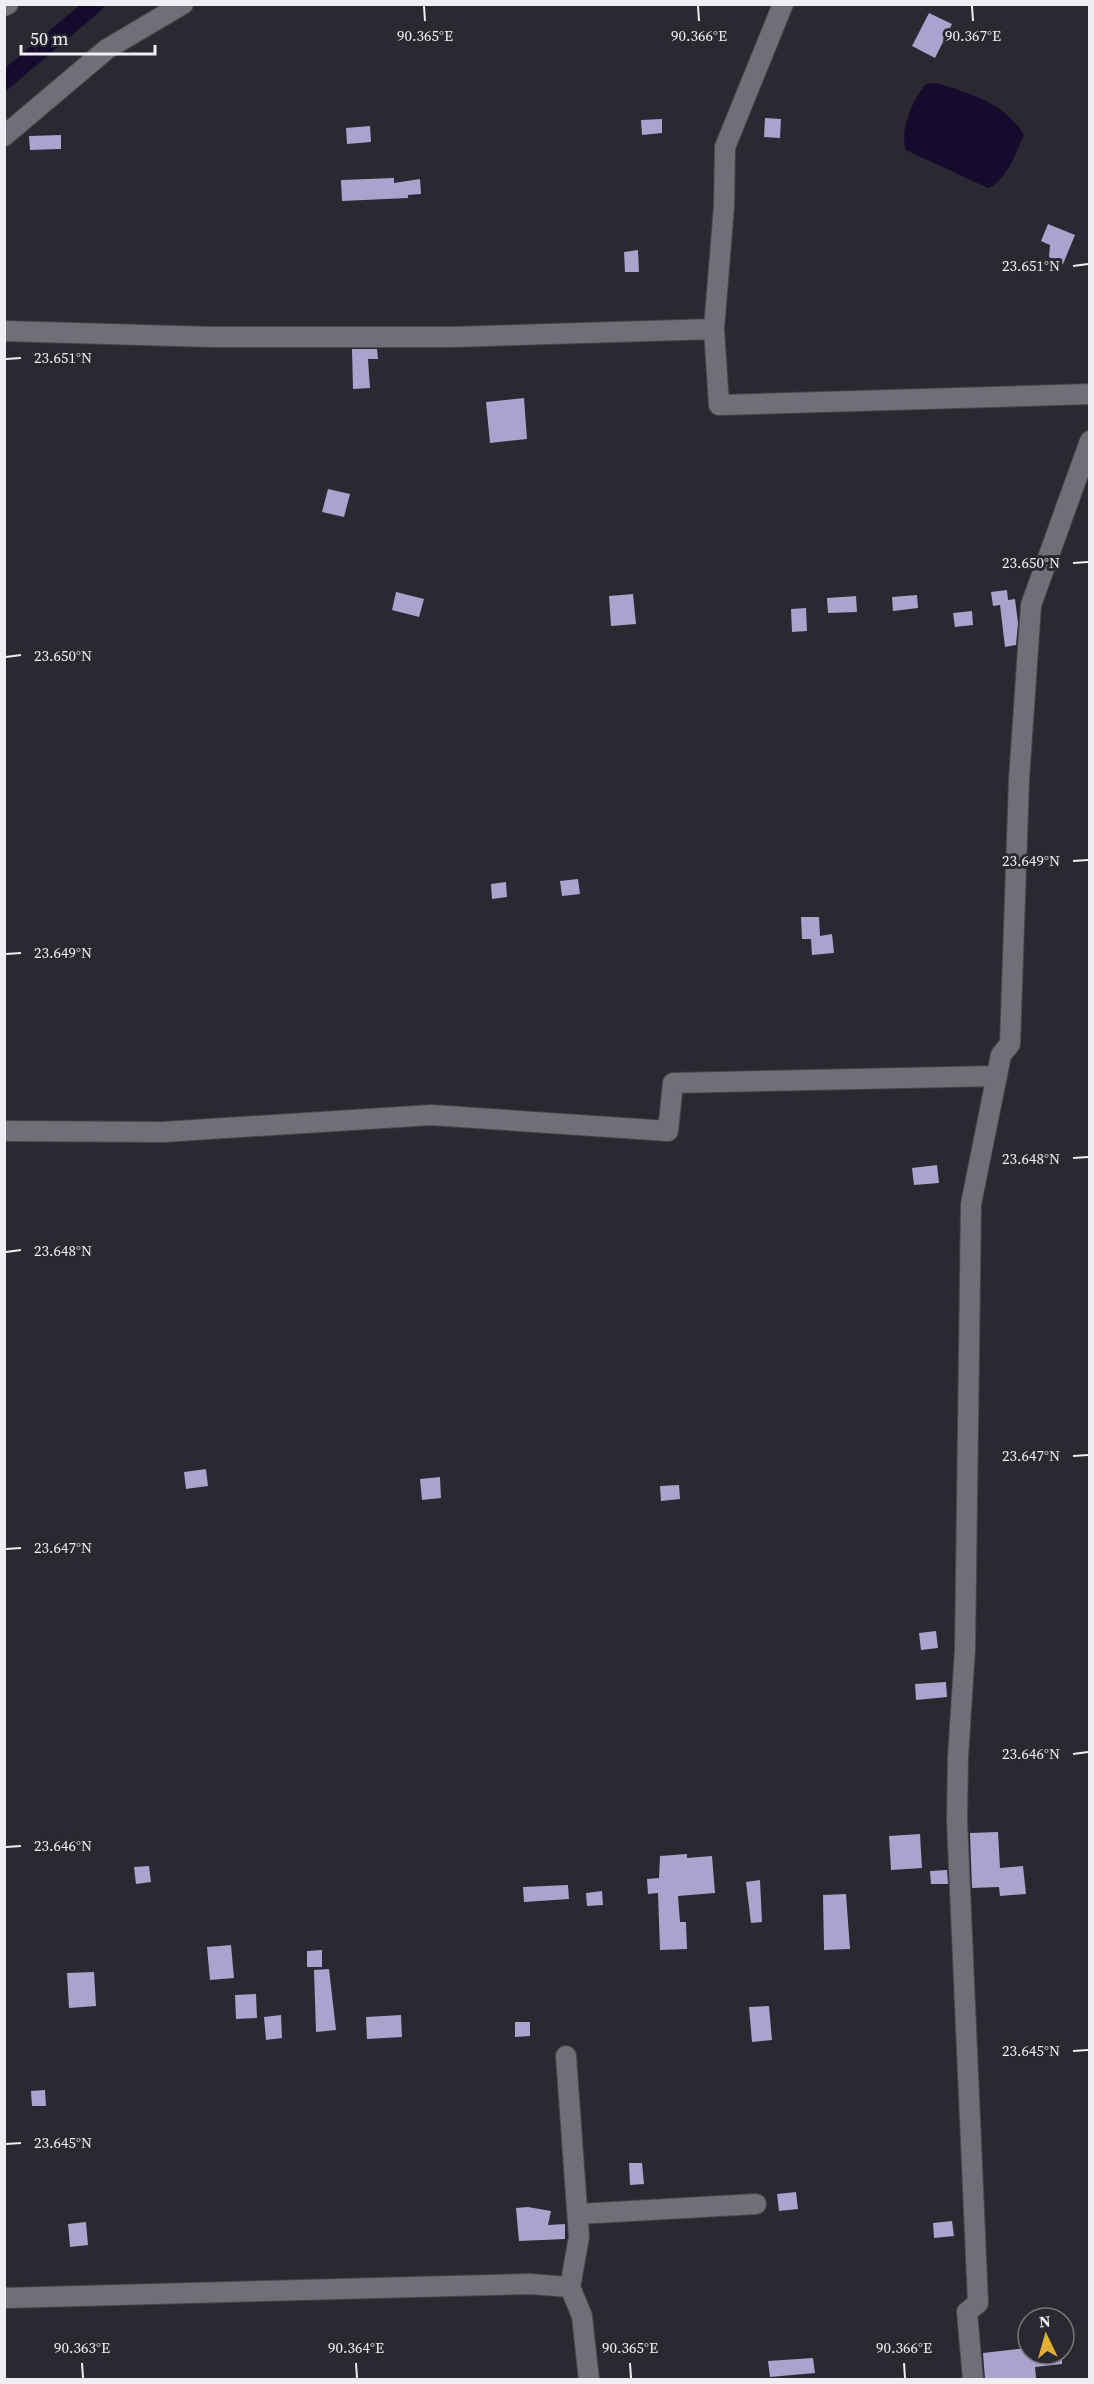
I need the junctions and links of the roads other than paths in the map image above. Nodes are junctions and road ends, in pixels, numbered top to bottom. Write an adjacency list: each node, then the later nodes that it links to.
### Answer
1 (183, 4): 3 (street)
2 (783, 4): 4 (street)
3 (4, 136)
4 (714, 329): 5 (street); 6 (street)
5 (4, 331)
6 (1089, 394)
7 (1089, 441): 8 (street)
8 (997, 1076): 9 (street); 16 (street)
9 (4, 1131)
10 (566, 2056): 12 (street)
11 (756, 2204): 12 (street)
12 (578, 2214): 13 (street)
13 (570, 2287): 14 (street); 15 (street)
14 (4, 2298)
15 (589, 2379)
16 (973, 2379)

